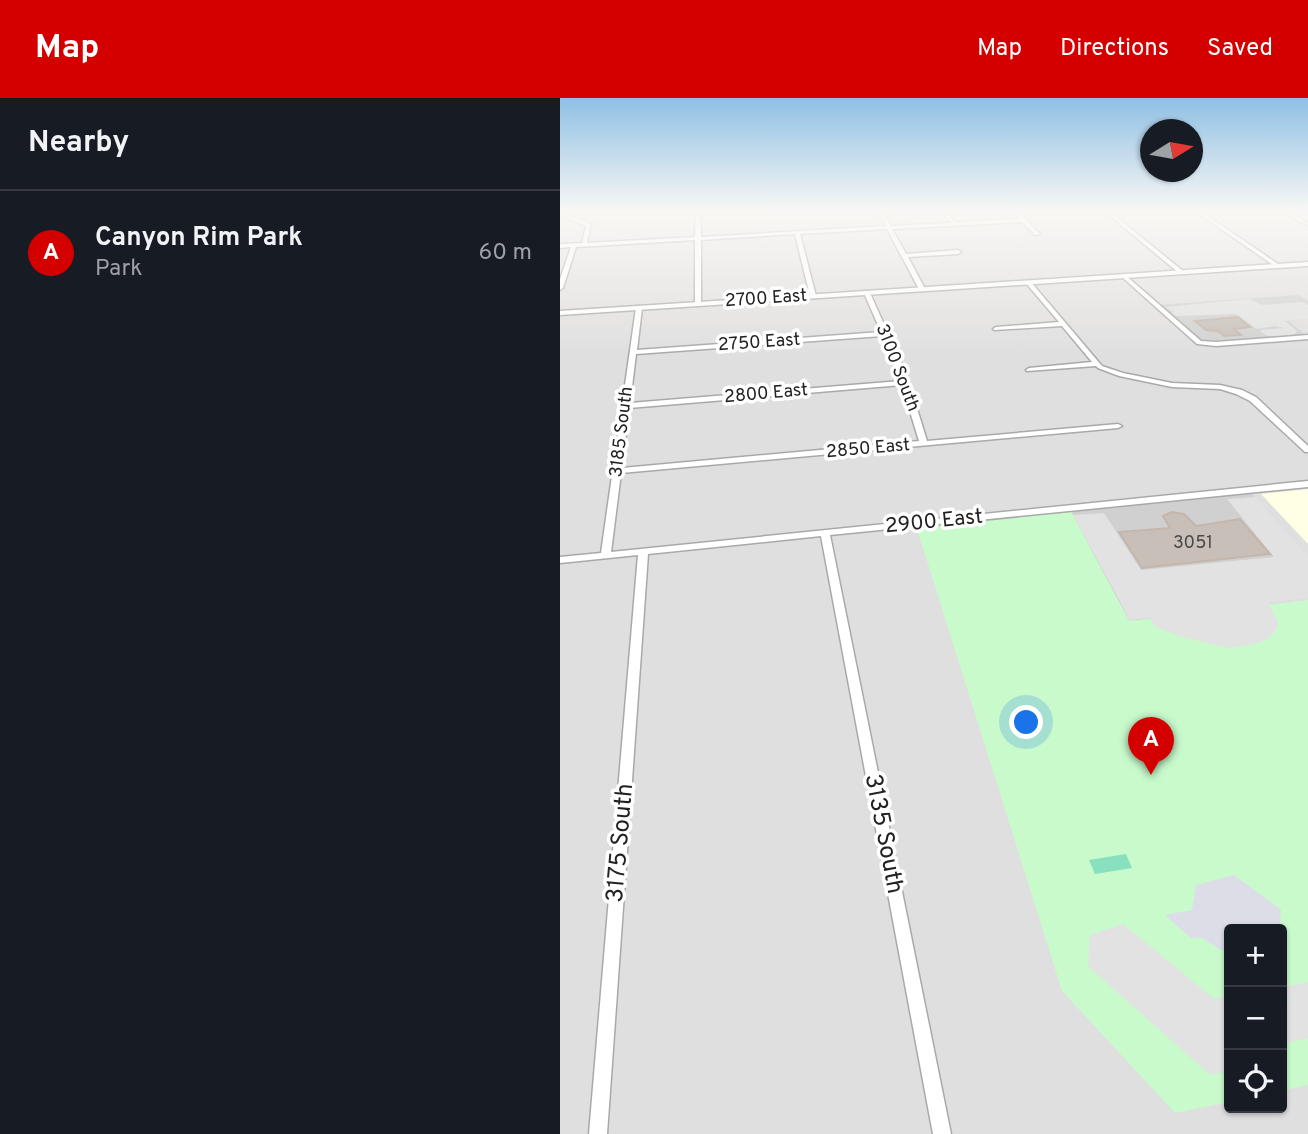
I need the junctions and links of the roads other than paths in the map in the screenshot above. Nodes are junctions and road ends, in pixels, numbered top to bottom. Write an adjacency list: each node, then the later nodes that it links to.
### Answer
1 (570, 259): 12 (street)
2 (698, 259): 16 (street)
3 (804, 259): 15 (street)
4 (906, 259): 13 (street)
5 (1165, 259): 9 (street)
6 (1268, 259): 8 (street)
7 (1308, 264): 8 (street, 2700 East)
8 (1278, 266): 9 (street, 2700 East)
9 (1181, 272): 10 (street, 2700 East)
10 (1124, 276): 11 (street, 2700 East); 22 (street)
11 (1028, 282): 13 (street, 2700 East); 19 (street)
12 (560, 288)
13 (922, 289): 14 (street, 2700 East)
14 (867, 293): 15 (street, 2700 East); 21 (street, 3100 South)
15 (813, 296): 16 (street, 2700 East)
16 (698, 304): 17 (street, 2700 East)
17 (639, 308): 18 (street, 2700 East); 23 (street, 3185 South)
18 (560, 313)
19 (1063, 324): 20 (street); 24 (street)
20 (996, 329)
21 (886, 334): 23 (street, 2750 East); 26 (street, 3100 South)
22 (1308, 337)
23 (633, 352): 27 (street, 3185 South)
24 (1096, 364): 25 (street); 30 (street)
25 (1029, 370)
26 (905, 383): 27 (street, 2800 East); 29 (street, 3100 South)
27 (626, 406): 31 (street, 3185 South)
28 (1118, 426): 29 (street, 2850 East)
29 (924, 444): 31 (street, 2850 East)
30 (1308, 450)
31 (617, 471): 35 (street, 3185 South)
32 (1308, 484): 33 (street, 2900 East)
33 (825, 533): 34 (street, 2900 East); 38 (street, 3135 South)
34 (643, 552): 35 (street, 2900 East); 37 (street, 3175 South)
35 (606, 555): 36 (street, 2900 East)
36 (560, 560)
37 (598, 1134)
38 (942, 1134)

